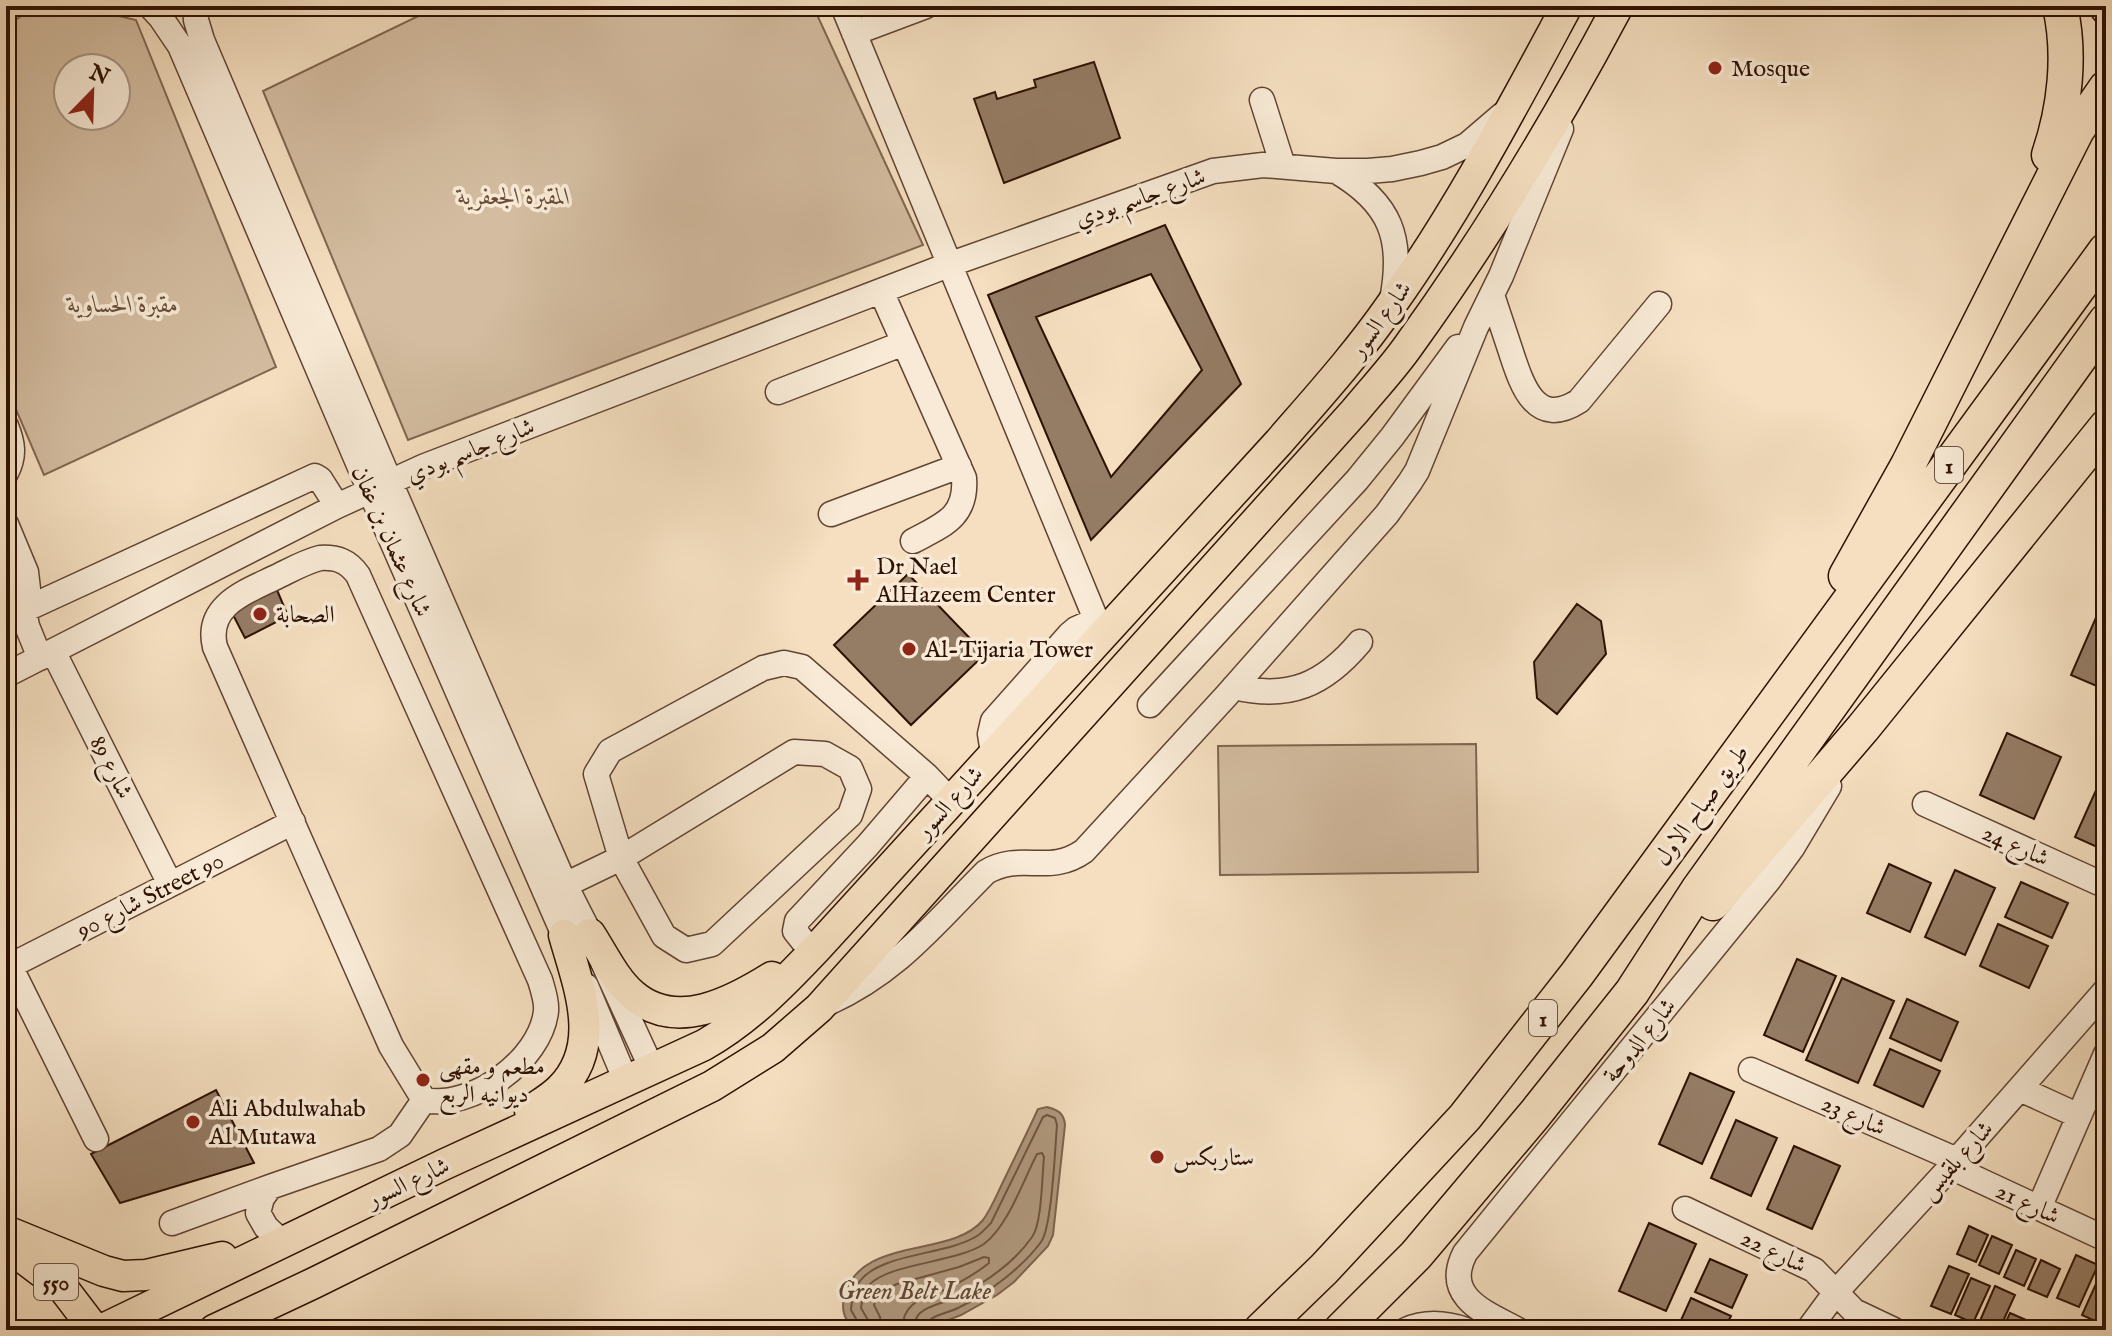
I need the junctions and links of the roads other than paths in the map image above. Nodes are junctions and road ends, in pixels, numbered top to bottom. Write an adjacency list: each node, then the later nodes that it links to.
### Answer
1 (150, 6): 31 (street, شارع عثمان بن عفان)
2 (195, 6): 31 (street, شارع عثمان بن عفان)
3 (843, 6): 8 (street)
4 (926, 6): 8 (street)
5 (1567, 6): 12 (main road, شارع السور)
6 (1618, 6): 9 (main road, شارع السور)
7 (2060, 6): 15 (highway)
8 (854, 33): 17 (street)
9 (1585, 69): 19 (street); 61 (main road, شارع السور)
10 (2106, 88): 15 (highway)
11 (1262, 100): 13 (street)
12 (1515, 102): 14 (street, شارع جاسم بودي); 21 (main road, شارع السور)
13 (1283, 166): 14 (street, شارع جاسم بودي); 17 (street, شارع جاسم بودي)
14 (1336, 171): 21 (street)
15 (2017, 247): 42 (highway)
16 (2106, 250): 42 (highway, طريق صباح الاول / 1)
17 (951, 264): 18 (street, شارع جاسم بودي); 38 (street)
18 (881, 291): 24 (street); 31 (street, شارع جاسم بودي)
19 (1492, 295): 20 (street); 23 (street)
20 (1659, 304)
21 (1391, 306): 38 (main road, شارع السور)
22 (2106, 321): 60 (highway, طريق صباح الاول / 1)
23 (1476, 327): 43 (street); 44 (street)
24 (904, 343): 25 (street); 29 (street)
25 (778, 392)
26 (6, 426): 30 (street)
27 (2106, 427): 32 (highway)
28 (2106, 454): 32 (highway)
29 (959, 466): 34 (street); 36 (street)
30 (6, 473)
31 (380, 486): 33 (street, شارع جاسم بودي); 50 (street, شارع عثمان بن عفان); 54 (street, شارع عثمان بن عفان)
32 (2047, 499): 45 (highway)
33 (337, 506): 37 (street); 40 (street, شارع جاسم بودي)
34 (831, 514)
35 (6, 524): 37 (street, شارع 89)
36 (913, 541)
37 (24, 610): 40 (street, شارع 89)
38 (1099, 627): 47 (main road, شارع السور)
39 (1360, 642): 43 (street)
40 (46, 654): 41 (street, شارع جاسم بودي); 53 (street, شارع 89)
41 (6, 675)
42 (1793, 680): 87 (highway, طريق صباح الاول / 1)
43 (1234, 687): 61 (street)
44 (1150, 705)
45 (1863, 728): 60 (highway); 91 (street, شارع الدوحة)
46 (927, 776): 47 (street); 51 (street); 57 (street)
47 (950, 800): 57 (main road, شارع السور)
48 (1925, 804): 55 (street, شارع 24)
49 (293, 822): 52 (street); 53 (street, شارع 90 Street 90); 66 (street)
50 (524, 842): 52 (street); 56 (street, شارع عثمان بن عفان)
51 (621, 858): 51 (street); 54 (street)
52 (485, 859): 66 (street)
53 (170, 884): 58 (street, شارع 90 Street 90)
54 (565, 885): 56 (street, شارع عثمان بن عفان)
55 (2106, 886)
56 (577, 934): 57 (main road); 64 (street, شارع عثمان بن عفان); 71 (main road)
57 (817, 948): 64 (main road, شارع السور)
58 (8, 967): 69 (street)
59 (2106, 990): 65 (street, شارع بلقيس)
60 (1632, 992): 88 (highway, طريق صباح الاول / 1)
61 (819, 1008): 67 (main road, شارع السور)
62 (2106, 1054): 68 (street)
63 (1751, 1070): 70 (street, شارع 23)
64 (640, 1084): 67 (main road); 71 (main road, شارع السور); 72 (main road)
65 (2020, 1089): 68 (street); 70 (street, شارع بلقيس)
66 (424, 1100): 73 (street)
67 (682, 1100): 72 (main road, شارع السور)
68 (2079, 1116): 74 (street)
69 (96, 1139)
70 (1954, 1163): 74 (street, شارع 21); 82 (street, شارع بلقيس)
71 (445, 1164): 79 (main road, شارع السور)
72 (518, 1183): 81 (main road, شارع السور)
73 (270, 1187): 76 (street); 79 (street)
74 (2039, 1208): 78 (street, شارع 21)
75 (1685, 1209): 82 (street, شارع 22)
76 (172, 1223)
77 (6, 1231): 79 (main road)
78 (2106, 1239)
79 (282, 1242): 84 (main road, شارع السور)
80 (6, 1245): 83 (main road, 550)
81 (314, 1283): 85 (main road, شارع السور); 86 (main road)
82 (1836, 1292): 92 (street, شارع بلقيس); 93 (street, شارع 22)
83 (95, 1330)
84 (101, 1330)
85 (214, 1330)
86 (243, 1330)
87 (1261, 1330)
88 (1341, 1330)
89 (1406, 1330): 90 (street)
90 (1466, 1330)
91 (1518, 1330)
92 (1808, 1330)
93 (1894, 1330)

